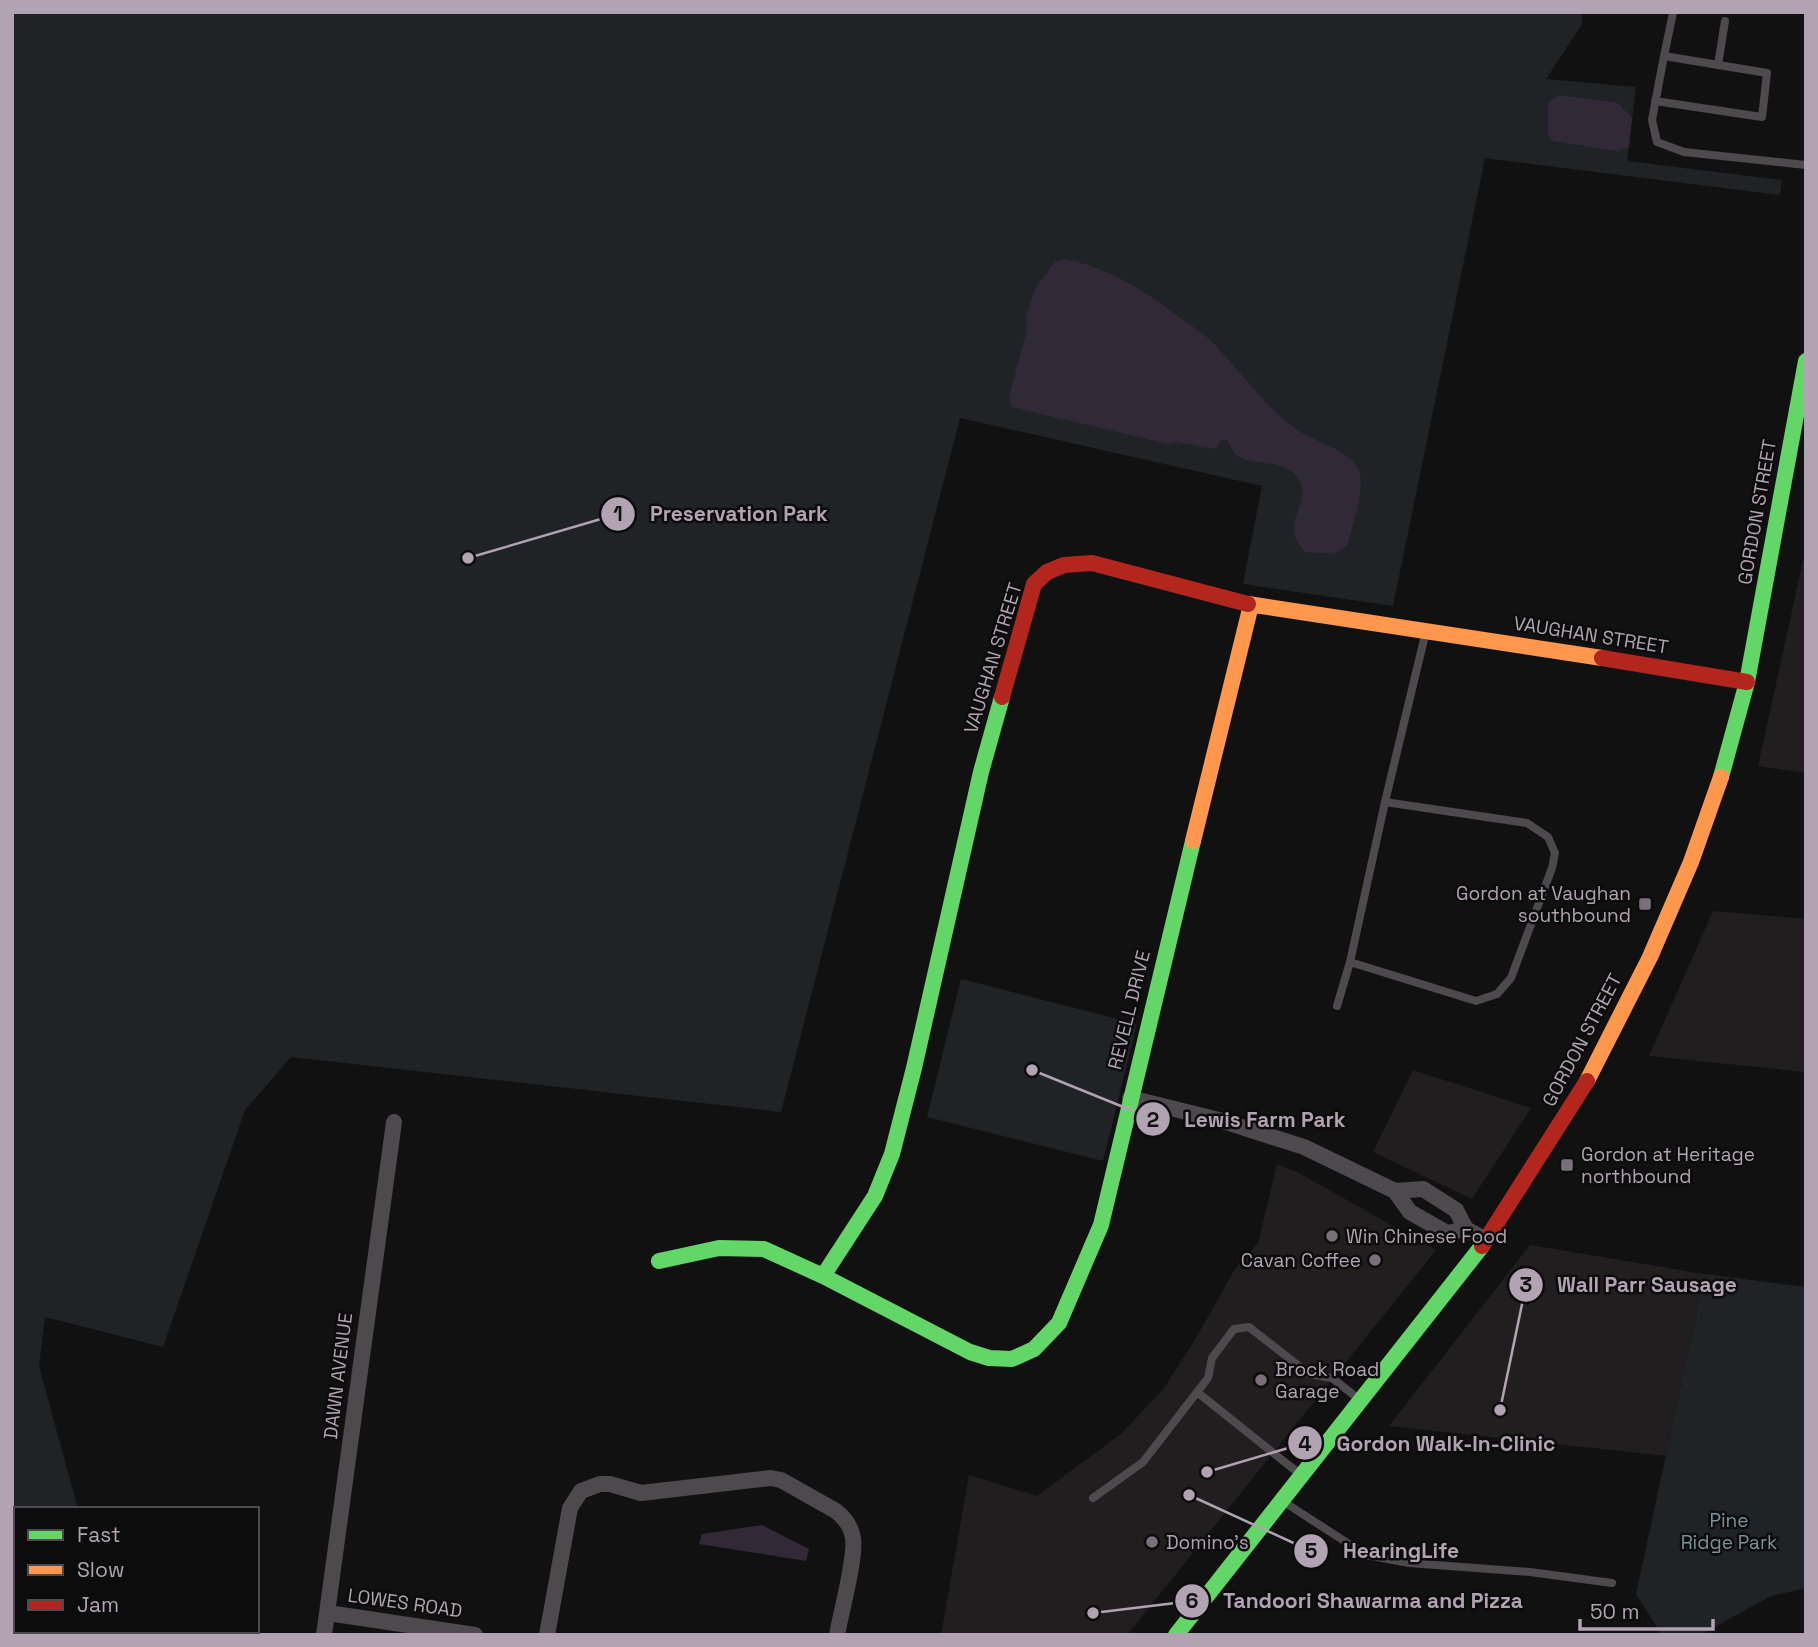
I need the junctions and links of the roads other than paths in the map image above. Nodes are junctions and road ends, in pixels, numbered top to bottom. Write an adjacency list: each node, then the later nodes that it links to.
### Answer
1 (1673, 13): 3 (lane)
2 (1724, 22): 4 (lane)
3 (1664, 56): 4 (lane); 5 (lane)
4 (1718, 65): 5 (lane)
5 (1655, 100): 6 (lane)
6 (1806, 164)
7 (1806, 361): 10 (street, GORDON STREET)
8 (1251, 605): 9 (street, VAUGHAN STREET); 14 (street, REVELL DRIVE); 20 (street, VAUGHAN STREET)
9 (1426, 630): 10 (street, VAUGHAN STREET); 11 (lane)
10 (1747, 682): 18 (street, GORDON STREET)
11 (1385, 802): 12 (lane); 12 (lane)
12 (1349, 962): 13 (lane)
13 (1337, 1006)
14 (1130, 1098): 16 (street); 20 (street, REVELL DRIVE)
15 (394, 1122): 27 (street, DAWN AVENUE)
16 (1395, 1191): 17 (street); 17 (street)
17 (1466, 1229): 18 (street)
18 (1486, 1240): 22 (street, GORDON STREET)
19 (659, 1261): 20 (street, REVELL DRIVE)
20 (823, 1276)
21 (1197, 1392): 22 (lane); 23 (lane); 24 (lane)
22 (1360, 1400): 23 (street, GORDON STREET)
23 (1301, 1475): 25 (street, GORDON STREET)
24 (1093, 1497)
25 (1281, 1500): 26 (lane); 32 (street, GORDON STREET)
26 (1612, 1583)
27 (328, 1614): 28 (street, DAWN AVENUE); 29 (street, LOWES ROAD)
28 (324, 1635)
29 (475, 1635)
30 (547, 1635): 31 (street)
31 (837, 1635)
32 (1176, 1635)

